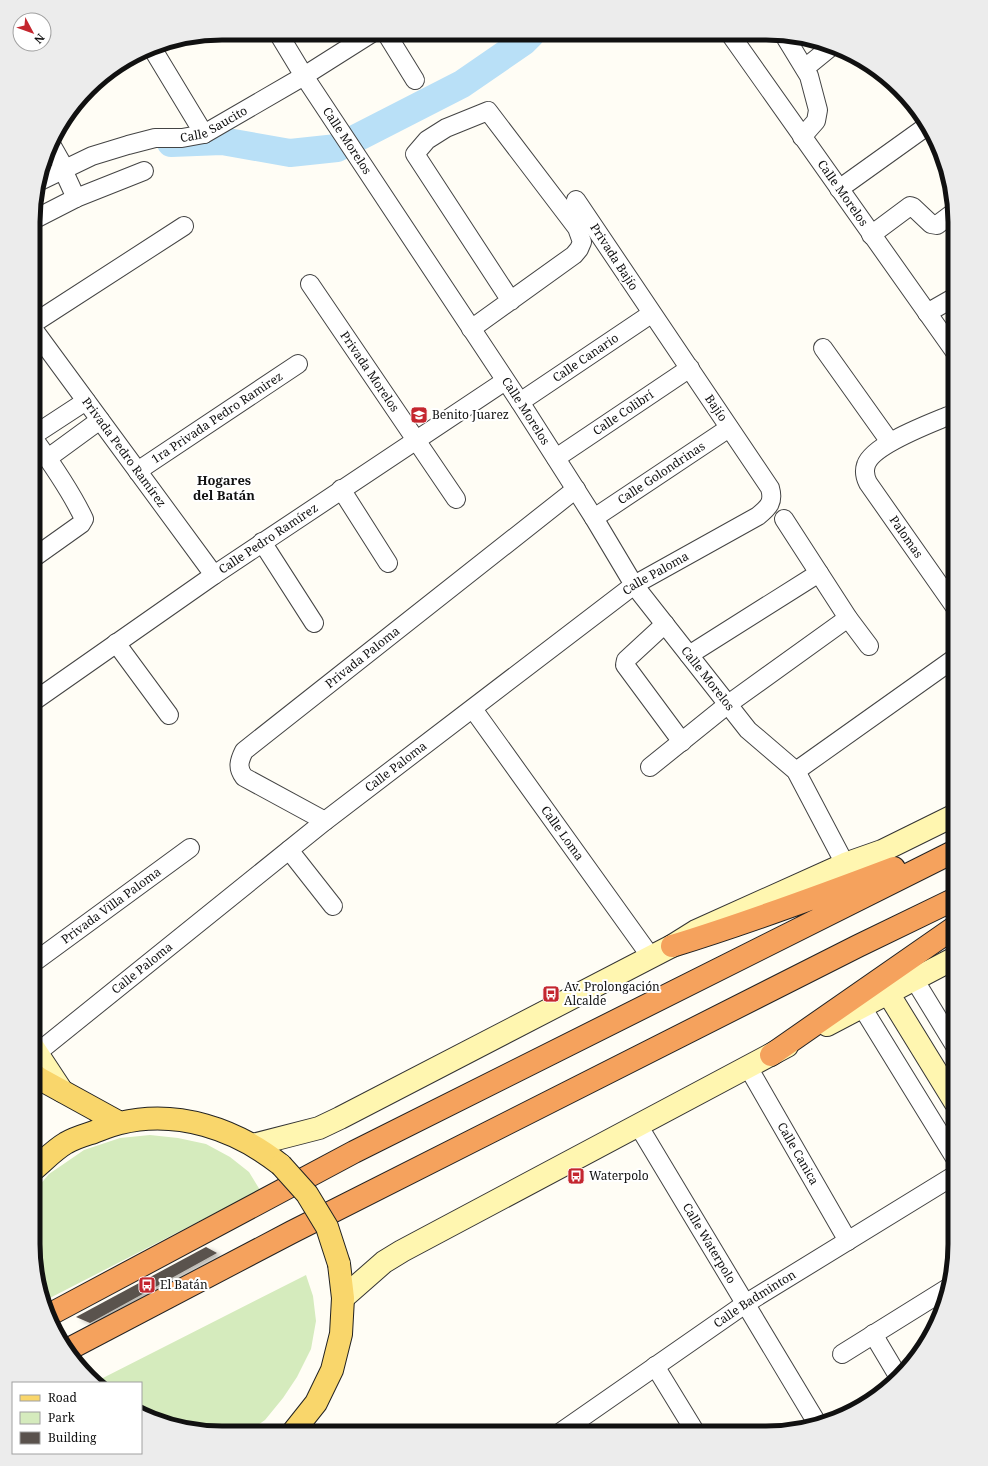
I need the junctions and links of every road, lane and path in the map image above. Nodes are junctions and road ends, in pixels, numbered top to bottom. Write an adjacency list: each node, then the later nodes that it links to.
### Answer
1 (282, 40): 9 (street, Calle Morelos)
2 (361, 40): 9 (street, Calle Saucito)
3 (390, 40): 10 (street)
4 (734, 40): 13 (street, Calle Morelos)
5 (788, 42): 8 (street)
6 (826, 51): 8 (street)
7 (155, 53): 12 (street)
8 (805, 68): 13 (street)
9 (304, 76): 12 (street, Calle Saucito); 31 (street, Calle Morelos)
10 (415, 80)
11 (923, 129): 18 (street)
12 (204, 134): 16 (street, Calle Saucito)
13 (802, 137): 18 (street, Calle Morelos)
14 (54, 151): 16 (street)
15 (144, 171): 19 (street)
16 (65, 172): 17 (street, Calle Saucito); 19 (street)
17 (45, 179)
18 (839, 189): 24 (street, Calle Morelos)
19 (75, 195): 21 (street)
20 (576, 200): 29 (street, Privada Bajío)
21 (40, 216)
22 (948, 217): 24 (street)
23 (184, 226): 30 (street)
24 (871, 235): 28 (street, Calle Morelos)
25 (310, 284): 44 (street, Privada Morelos)
26 (511, 301): 26 (street); 31 (street)
27 (948, 301): 28 (street)
28 (927, 313): 33 (street, Calle Morelos)
29 (651, 314): 36 (street, Bajío); 39 (street, Calle Canario)
30 (40, 319)
31 (471, 329): 37 (street, Calle Morelos)
32 (40, 338): 38 (street, Privada Pedro Ramírez)
33 (948, 342)
34 (823, 348): 45 (street)
35 (298, 364): 49 (street, 1ra Privada Pedro Ramirez)
36 (690, 368): 42 (street, Bajío); 48 (street, Calle Colibrí)
37 (506, 380): 39 (street, Calle Morelos); 44 (street, Calle Pedro Ramírez)
38 (86, 401): 41 (street, Privada Pedro Ramírez); 43 (street)
39 (520, 402): 48 (street, Calle Morelos)
40 (948, 416): 45 (street)
41 (100, 420): 47 (street); 49 (street, Privada Pedro Ramírez)
42 (729, 428): 53 (street, Bajío); 54 (street, Calle Golondrinas)
43 (40, 431)
44 (417, 439): 51 (street, Calle Pedro Ramírez); 52 (street, Privada Morelos)
45 (890, 442): 62 (street, Palomas)
46 (40, 447): 47 (street)
47 (48, 458): 57 (street)
48 (556, 458): 50 (street, Calle Morelos)
49 (138, 472): 60 (street, Privada Pedro Ramírez)
50 (576, 488): 54 (street, Calle Morelos); 78 (street, Privada Paloma)
51 (341, 490): 56 (street, Calle Pedro Ramírez); 58 (street)
52 (456, 499)
53 (770, 504): 61 (street, Calle Paloma)
54 (594, 518): 61 (street, Calle Morelos)
55 (784, 519): 59 (street)
56 (262, 542): 60 (street, Calle Pedro Ramírez); 64 (street)
57 (40, 553)
58 (388, 563)
59 (819, 573): 63 (street); 68 (street)
60 (214, 575): 66 (street, Calle Pedro Ramírez)
61 (634, 585): 65 (street, Calle Morelos); 72 (street, Calle Paloma)
62 (948, 597)
63 (848, 618): 67 (street); 71 (street)
64 (314, 623)
65 (665, 624): 68 (street, Calle Morelos); 74 (street)
66 (116, 643): 70 (street, Calle Pedro Ramírez); 73 (street)
67 (869, 646)
68 (689, 655): 71 (street, Calle Morelos)
69 (948, 663): 76 (street)
70 (40, 697)
71 (727, 705): 74 (street); 76 (street, Calle Morelos)
72 (473, 709): 78 (street, Calle Paloma); 88 (street, Calle Loma)
73 (169, 715)
74 (682, 742): 75 (street)
75 (650, 767)
76 (796, 771): 83 (street)
77 (948, 819): 83 (street)
78 (325, 821): 81 (street, Calle Paloma)
79 (948, 847): 87 (highway)
80 (190, 848): 89 (street, Privada Villa Paloma)
81 (288, 850): 85 (street); 95 (street, Calle Paloma)
82 (948, 855): 110 (highway)
83 (845, 864): 87 (street)
84 (948, 903): 112 (highway)
85 (332, 906)
86 (948, 932): 96 (highway)
87 (672, 946): 88 (street)
88 (651, 956): 102 (street)
89 (40, 958)
90 (948, 962): 91 (street)
91 (914, 979): 92 (street); 94 (street)
92 (888, 993): 93 (street); 99 (street)
93 (862, 1006): 96 (street); 103 (street)
94 (948, 1035)
95 (40, 1053)
96 (771, 1055): 98 (street)
97 (40, 1065): 100 (main road)
98 (748, 1067): 101 (street); 106 (street, Calle Canica)
99 (948, 1091)
100 (120, 1123): 102 (main road); 104 (main road)
101 (638, 1125): 108 (street); 109 (street, Calle Waterpolo)
102 (253, 1145): 108 (main road, bridge)
103 (948, 1147)
104 (40, 1164)
105 (948, 1179): 106 (street, Calle Badminton)
106 (848, 1241): 109 (street, Calle Badminton)
107 (942, 1292): 111 (street)
108 (343, 1298): 116 (main road)
109 (745, 1304): 114 (street, Calle Badminton); 117 (street, Calle Waterpolo)
110 (53, 1313)
111 (873, 1334): 113 (street); 115 (street)
112 (72, 1347)
113 (842, 1354)
114 (655, 1366): 120 (street, Calle Badminton); 121 (street)
115 (896, 1372)
116 (316, 1403): 118 (main road); 119 (main road)
117 (815, 1419)
118 (298, 1426)
119 (312, 1426)
120 (571, 1426)
121 (692, 1426)

